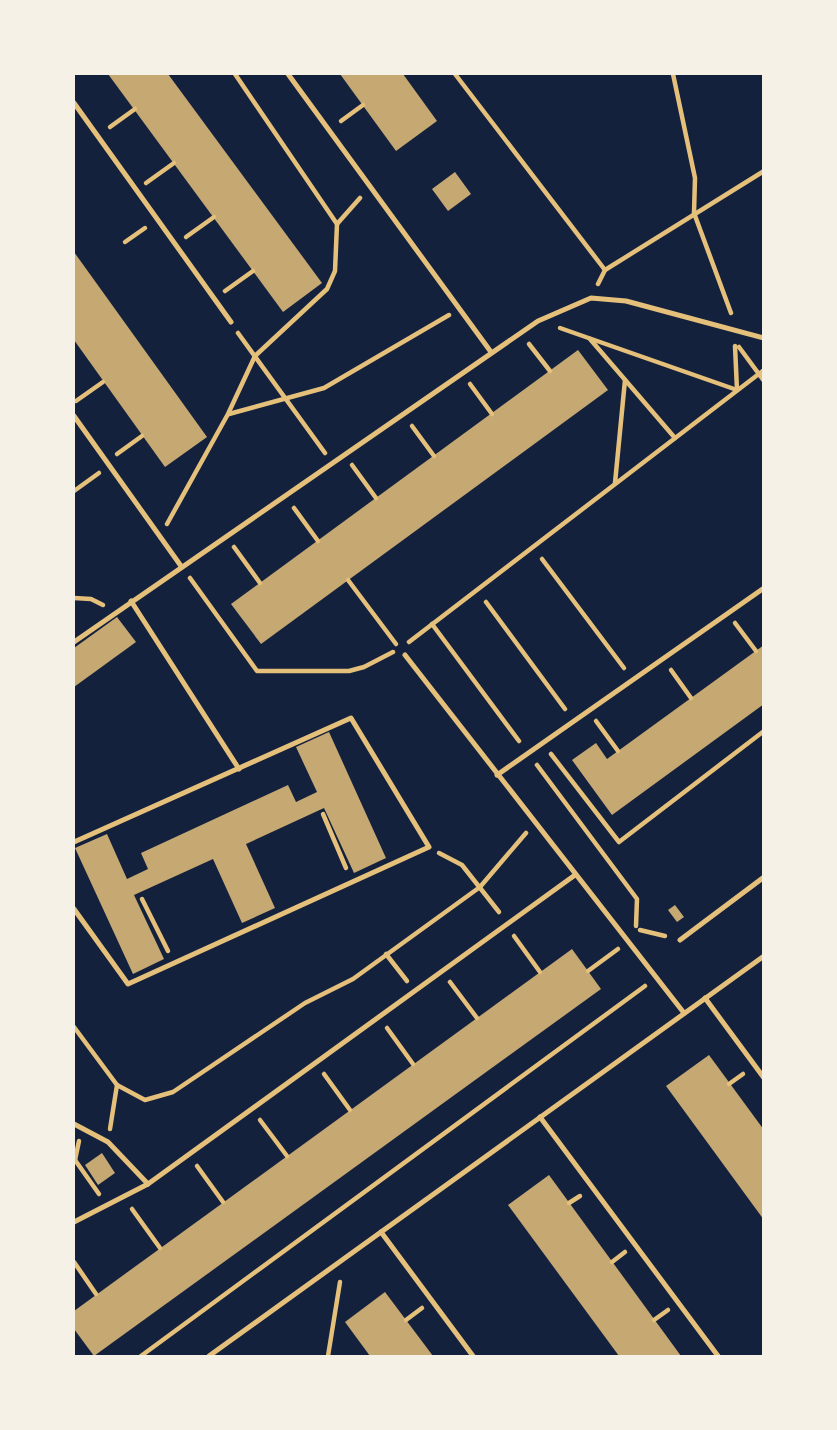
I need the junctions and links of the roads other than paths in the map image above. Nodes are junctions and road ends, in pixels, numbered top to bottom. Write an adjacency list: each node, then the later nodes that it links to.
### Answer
1 (288, 74): 5 (lane)
2 (74, 103): 3 (lane)
3 (231, 322)
4 (764, 338): 5 (lane)
5 (491, 352): 7 (lane)
6 (74, 416): 7 (lane)
7 (181, 566): 9 (lane)
8 (764, 588): 13 (lane)
9 (131, 601): 10 (lane); 12 (lane)
10 (74, 642)
11 (405, 655): 13 (lane)
12 (239, 769): 14 (lane); 17 (lane)
13 (497, 775): 15 (lane)
14 (74, 842)
15 (575, 875): 21 (lane); 25 (lane)
16 (764, 877): 18 (lane)
17 (74, 909)
18 (680, 940)
19 (764, 956): 20 (lane)
20 (705, 998): 21 (lane); 22 (lane)
21 (684, 1013): 23 (lane)
22 (764, 1078)
23 (540, 1117): 27 (lane); 30 (lane)
24 (74, 1124): 25 (lane)
25 (148, 1184): 26 (lane)
26 (74, 1222)
27 (381, 1232): 28 (lane); 29 (lane)
28 (212, 1356)
29 (473, 1356)
30 (718, 1356)

